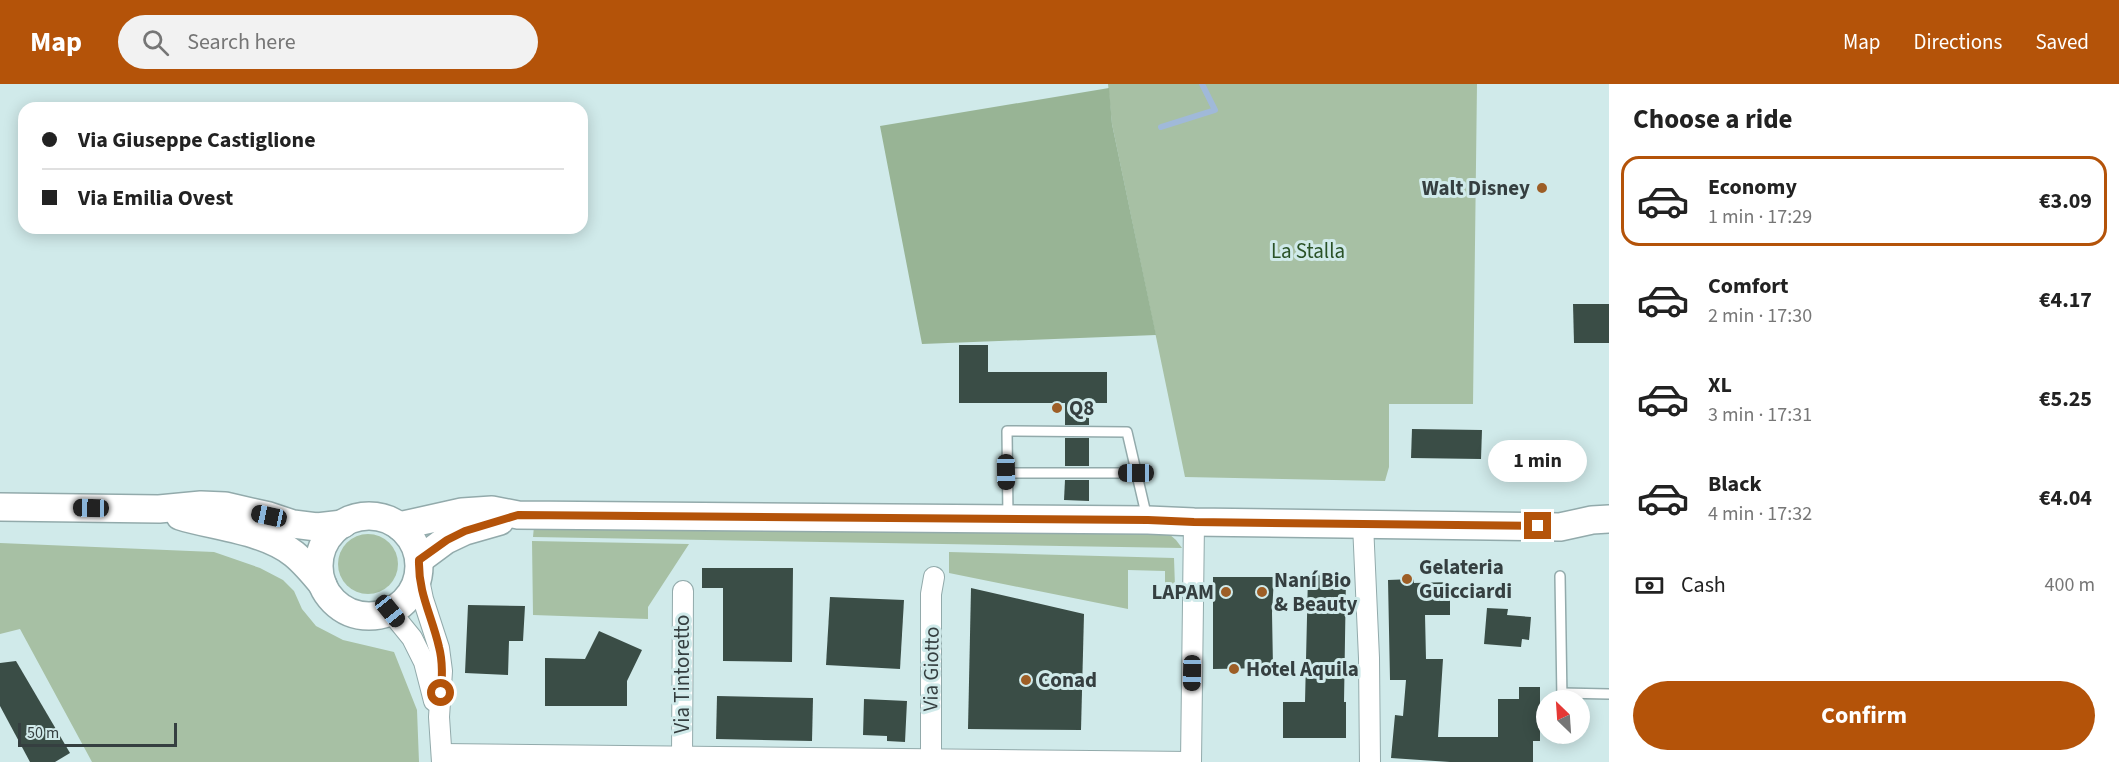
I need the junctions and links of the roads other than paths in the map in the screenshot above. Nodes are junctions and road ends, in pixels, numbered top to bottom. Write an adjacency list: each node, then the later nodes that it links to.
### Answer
1 (1006, 472): 2 (lane); 2 (lane); 6 (lane)
2 (1136, 473): 8 (lane)
3 (0, 507): 4 (main road)
4 (159, 509): 10 (main road); 18 (main road)
5 (518, 515): 6 (main road); 12 (main road); 15 (main road)
6 (1008, 519): 8 (main road)
7 (1609, 519): 13 (main road)
8 (1148, 520): 9 (main road)
9 (1194, 522): 11 (main road); 28 (street)
10 (343, 524): 12 (main road); 18 (main road)
11 (1363, 524): 13 (main road); 29 (street)
12 (399, 526): 15 (main road)
13 (1560, 526): 14 (main road)
14 (1609, 536)
15 (418, 568): 20 (main road); 24 (street)
16 (1560, 576): 21 (lane)
17 (934, 577): 27 (street, Via Giotto)
18 (323, 585): 20 (main road)
19 (683, 591): 25 (street, Via Tintoretto)
20 (390, 611): 24 (street)
21 (1562, 690)
22 (1609, 694): 23 (lane)
23 (1590, 695)
24 (439, 717): 26 (street)
25 (682, 757): 26 (street); 27 (street)
26 (442, 758)
27 (931, 760): 28 (street)
28 (1191, 762)
29 (1370, 762)

